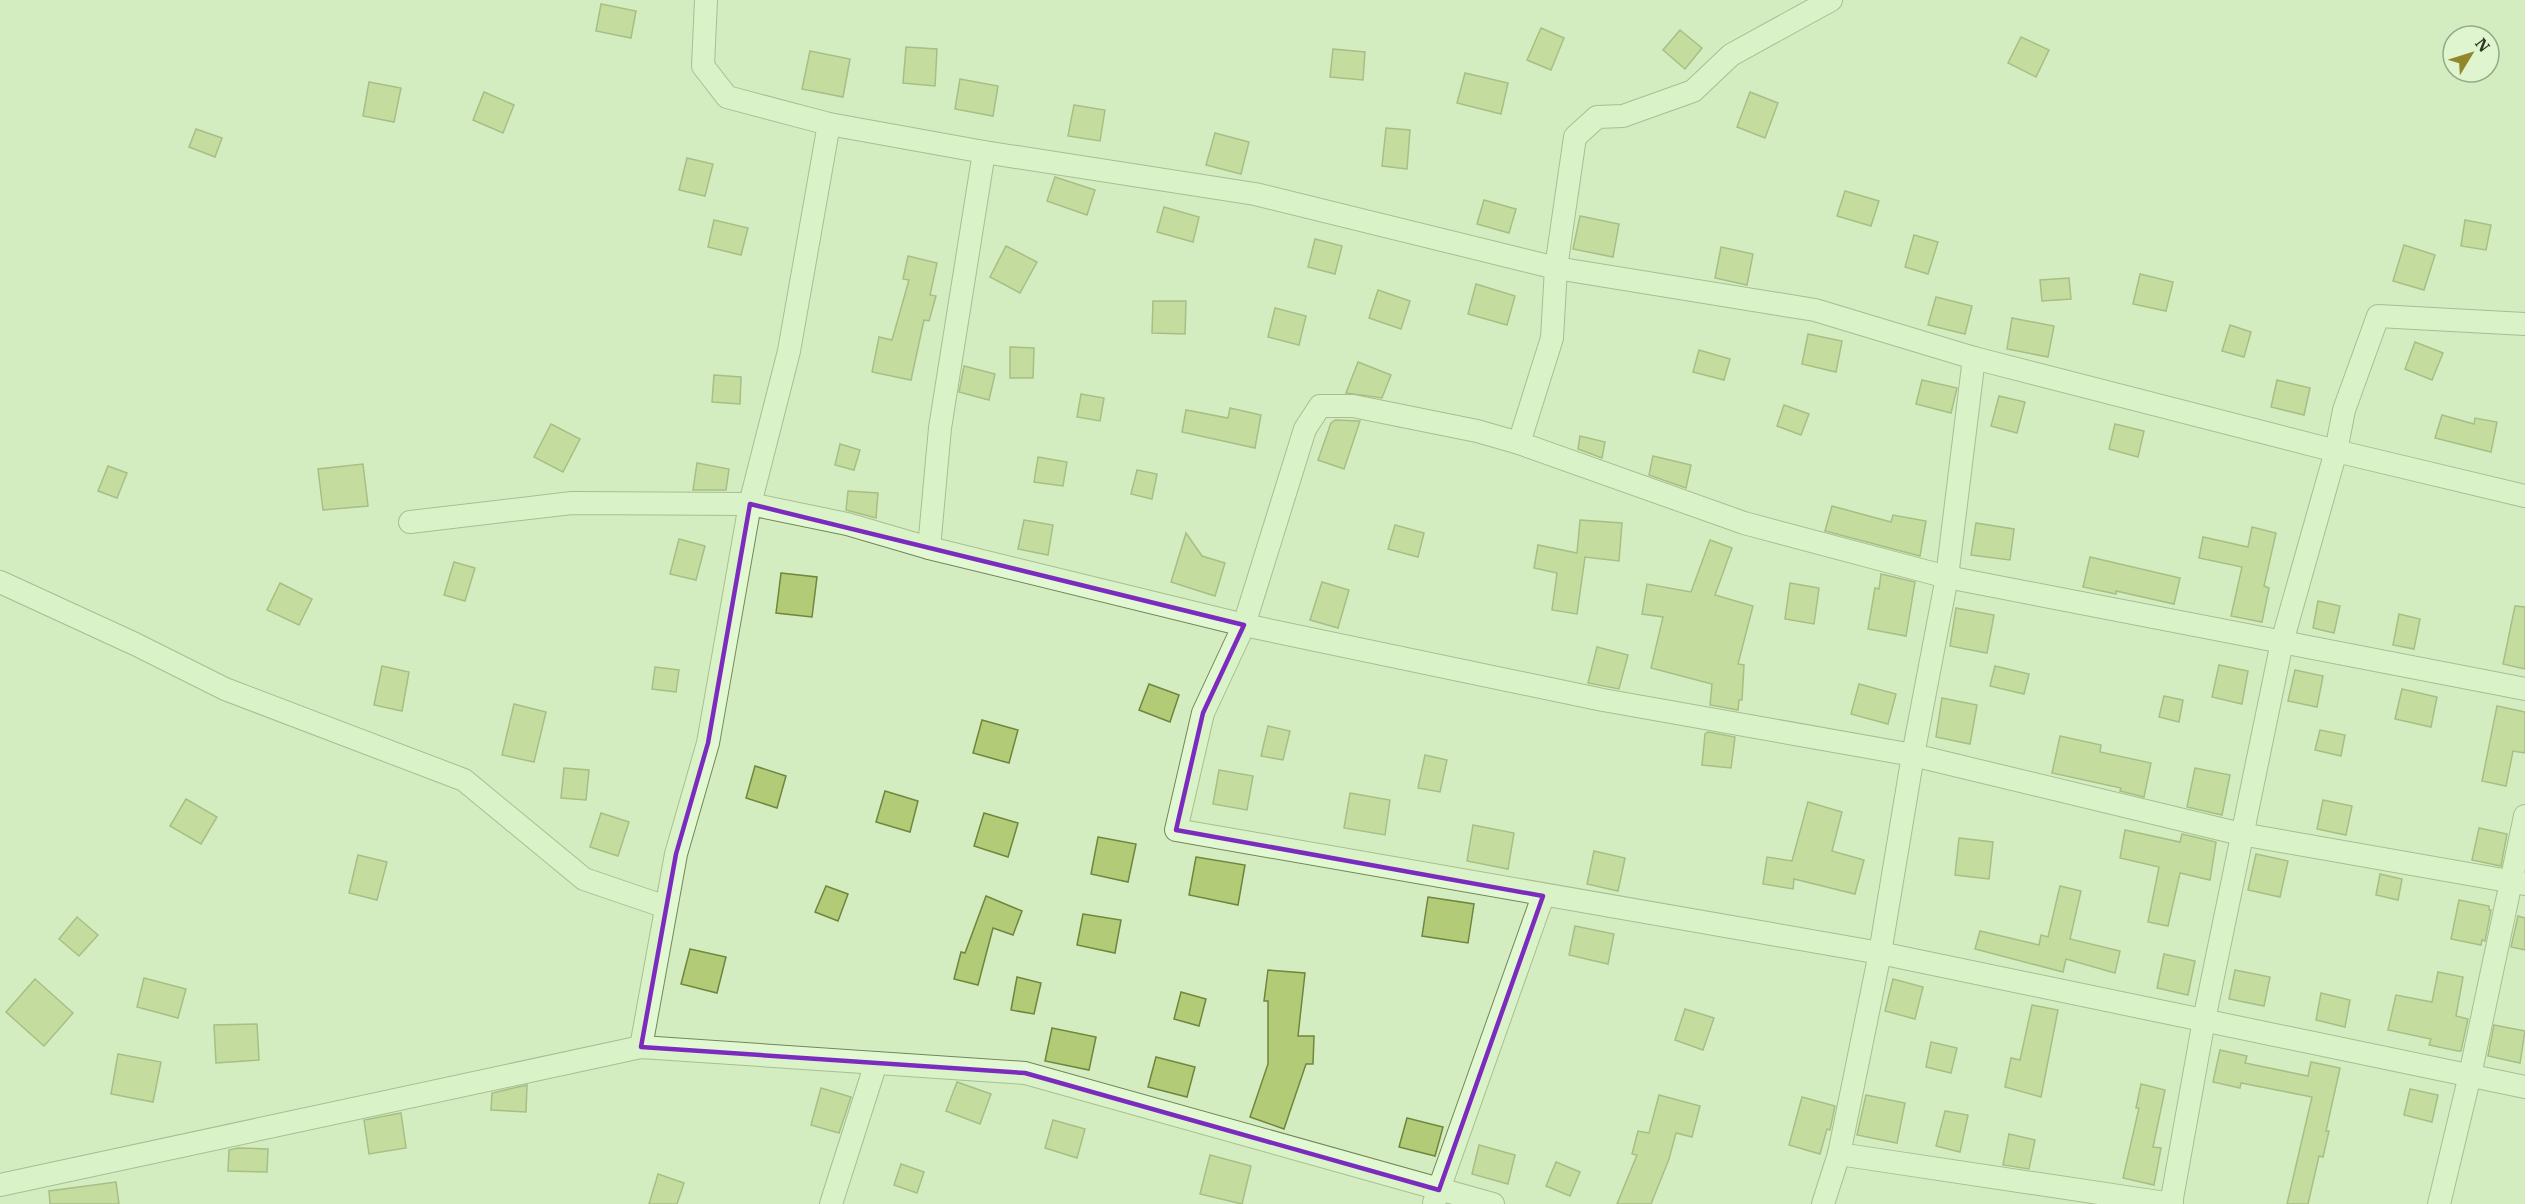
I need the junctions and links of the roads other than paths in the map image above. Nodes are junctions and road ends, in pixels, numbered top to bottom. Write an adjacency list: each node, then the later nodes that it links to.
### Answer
1 (706, 0): 3 (street)
2 (1832, 0): 5 (street)
3 (829, 124): 4 (street); 11 (street)
4 (984, 152): 5 (street); 13 (street)
5 (1556, 268): 7 (street); 8 (street)
6 (2525, 324): 9 (street)
7 (1974, 358): 9 (street); 14 (street)
8 (1519, 443): 14 (street); 16 (street)
9 (2336, 451): 10 (street); 17 (street)
10 (2525, 496)
11 (750, 504): 12 (street); 13 (street); 24 (street)
12 (410, 522)
13 (929, 548): 16 (street)
14 (1947, 577): 17 (street); 19 (street)
15 (0, 582): 24 (street)
16 (1244, 625): 19 (street); 23 (street)
17 (2282, 642): 18 (street); 21 (street)
18 (2525, 689)
19 (1913, 755): 21 (street); 25 (street)
20 (2525, 816): 22 (street)
21 (2241, 834): 22 (street); 26 (street)
22 (2519, 882): 29 (street)
23 (1543, 896): 25 (street); 33 (street)
24 (666, 907): 27 (street)
25 (1880, 953): 26 (street); 31 (street)
26 (2204, 1020): 29 (street); 37 (street)
27 (641, 1047): 28 (street); 32 (street)
28 (876, 1063): 33 (street); 34 (street)
29 (2470, 1075): 30 (street); 38 (street)
30 (2525, 1087)
31 (1839, 1154): 36 (street); 37 (street)
32 (0, 1185)
33 (1436, 1197): 35 (street)
34 (831, 1204)
35 (1493, 1204)
36 (1823, 1204)
37 (2171, 1204)
38 (2439, 1204)

